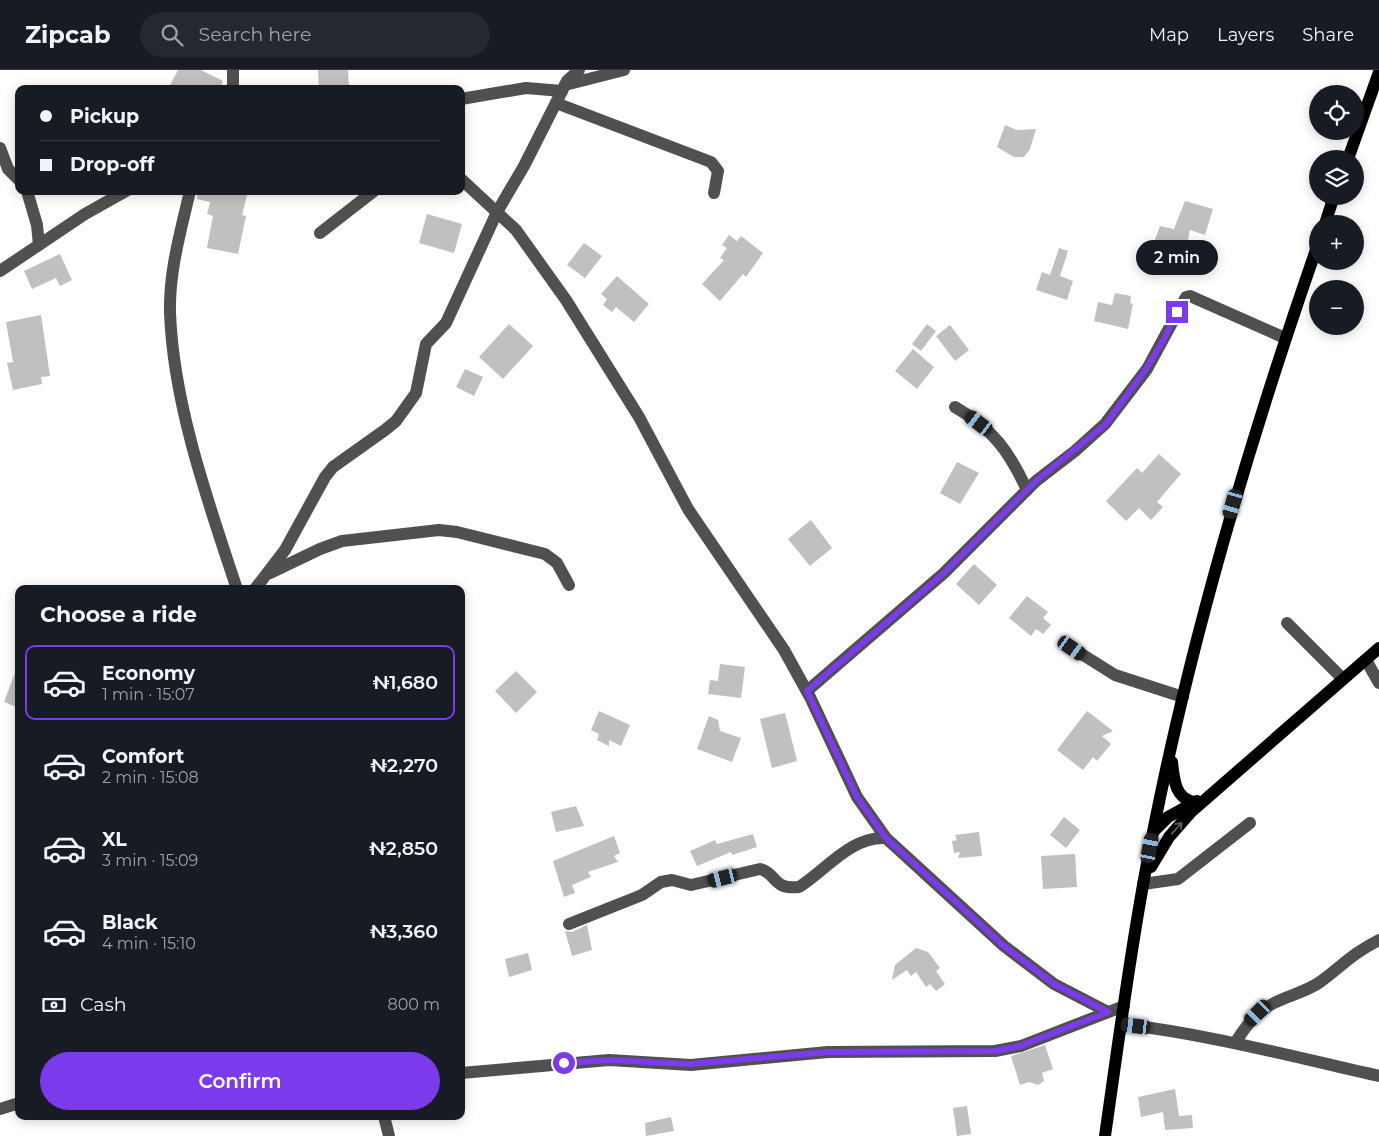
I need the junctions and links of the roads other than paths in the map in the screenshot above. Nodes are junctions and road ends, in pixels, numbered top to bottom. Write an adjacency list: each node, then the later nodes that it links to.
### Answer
1 (233, 70): 5 (street)
2 (579, 70): 6 (street)
3 (624, 70): 6 (street)
4 (1379, 72): 10 (main road)
5 (234, 85)
6 (564, 88): 7 (street); 8 (street)
7 (465, 97)
8 (556, 103): 15 (street); 20 (street)
9 (0, 148): 11 (street)
10 (1351, 150)
11 (15, 176)
12 (465, 182): 14 (street)
13 (465, 190): 14 (street)
14 (479, 193): 20 (street)
15 (714, 193)
16 (27, 195): 22 (street)
17 (119, 195): 22 (street)
18 (189, 195): 29 (street)
19 (369, 195): 21 (street)
20 (497, 212): 28 (street); 38 (street)
21 (320, 233)
22 (39, 245): 24 (street)
23 (1309, 270): 25 (main road)
24 (0, 271)
25 (1285, 338): 27 (street); 39 (main road)
26 (955, 407): 27 (street)
27 (1027, 490): 38 (street)
28 (265, 575): 30 (street); 31 (street)
29 (236, 585)
30 (258, 585)
31 (569, 585)
32 (1287, 623): 36 (street)
33 (1072, 648): 39 (street)
34 (1379, 648): 35 (main road)
35 (1366, 660): 36 (main road); 37 (street)
36 (1344, 679): 41 (main road)
37 (1379, 683)
38 (807, 691): 45 (street)
39 (1183, 697): 40 (main road)
40 (1171, 754): 42 (main road); 44 (main road)
41 (1213, 793): 42 (main road); 46 (main road, one-way to 41)
42 (1194, 802): 44 (main road)
43 (1250, 823): 46 (street)
44 (1154, 831): 46 (main road)
45 (886, 838): 47 (street); 50 (street)
46 (1143, 884): 49 (main road)
47 (569, 924)
48 (1379, 940): 52 (street)
49 (1124, 1006): 50 (street); 51 (main road)
50 (1108, 1012): 53 (street)
51 (1121, 1024): 52 (street); 59 (main road)
52 (1235, 1043): 54 (street)
53 (465, 1073)
54 (1379, 1076)
55 (15, 1104): 56 (street)
56 (0, 1109)
57 (385, 1120): 58 (street)
58 (389, 1136)
59 (1105, 1136)

